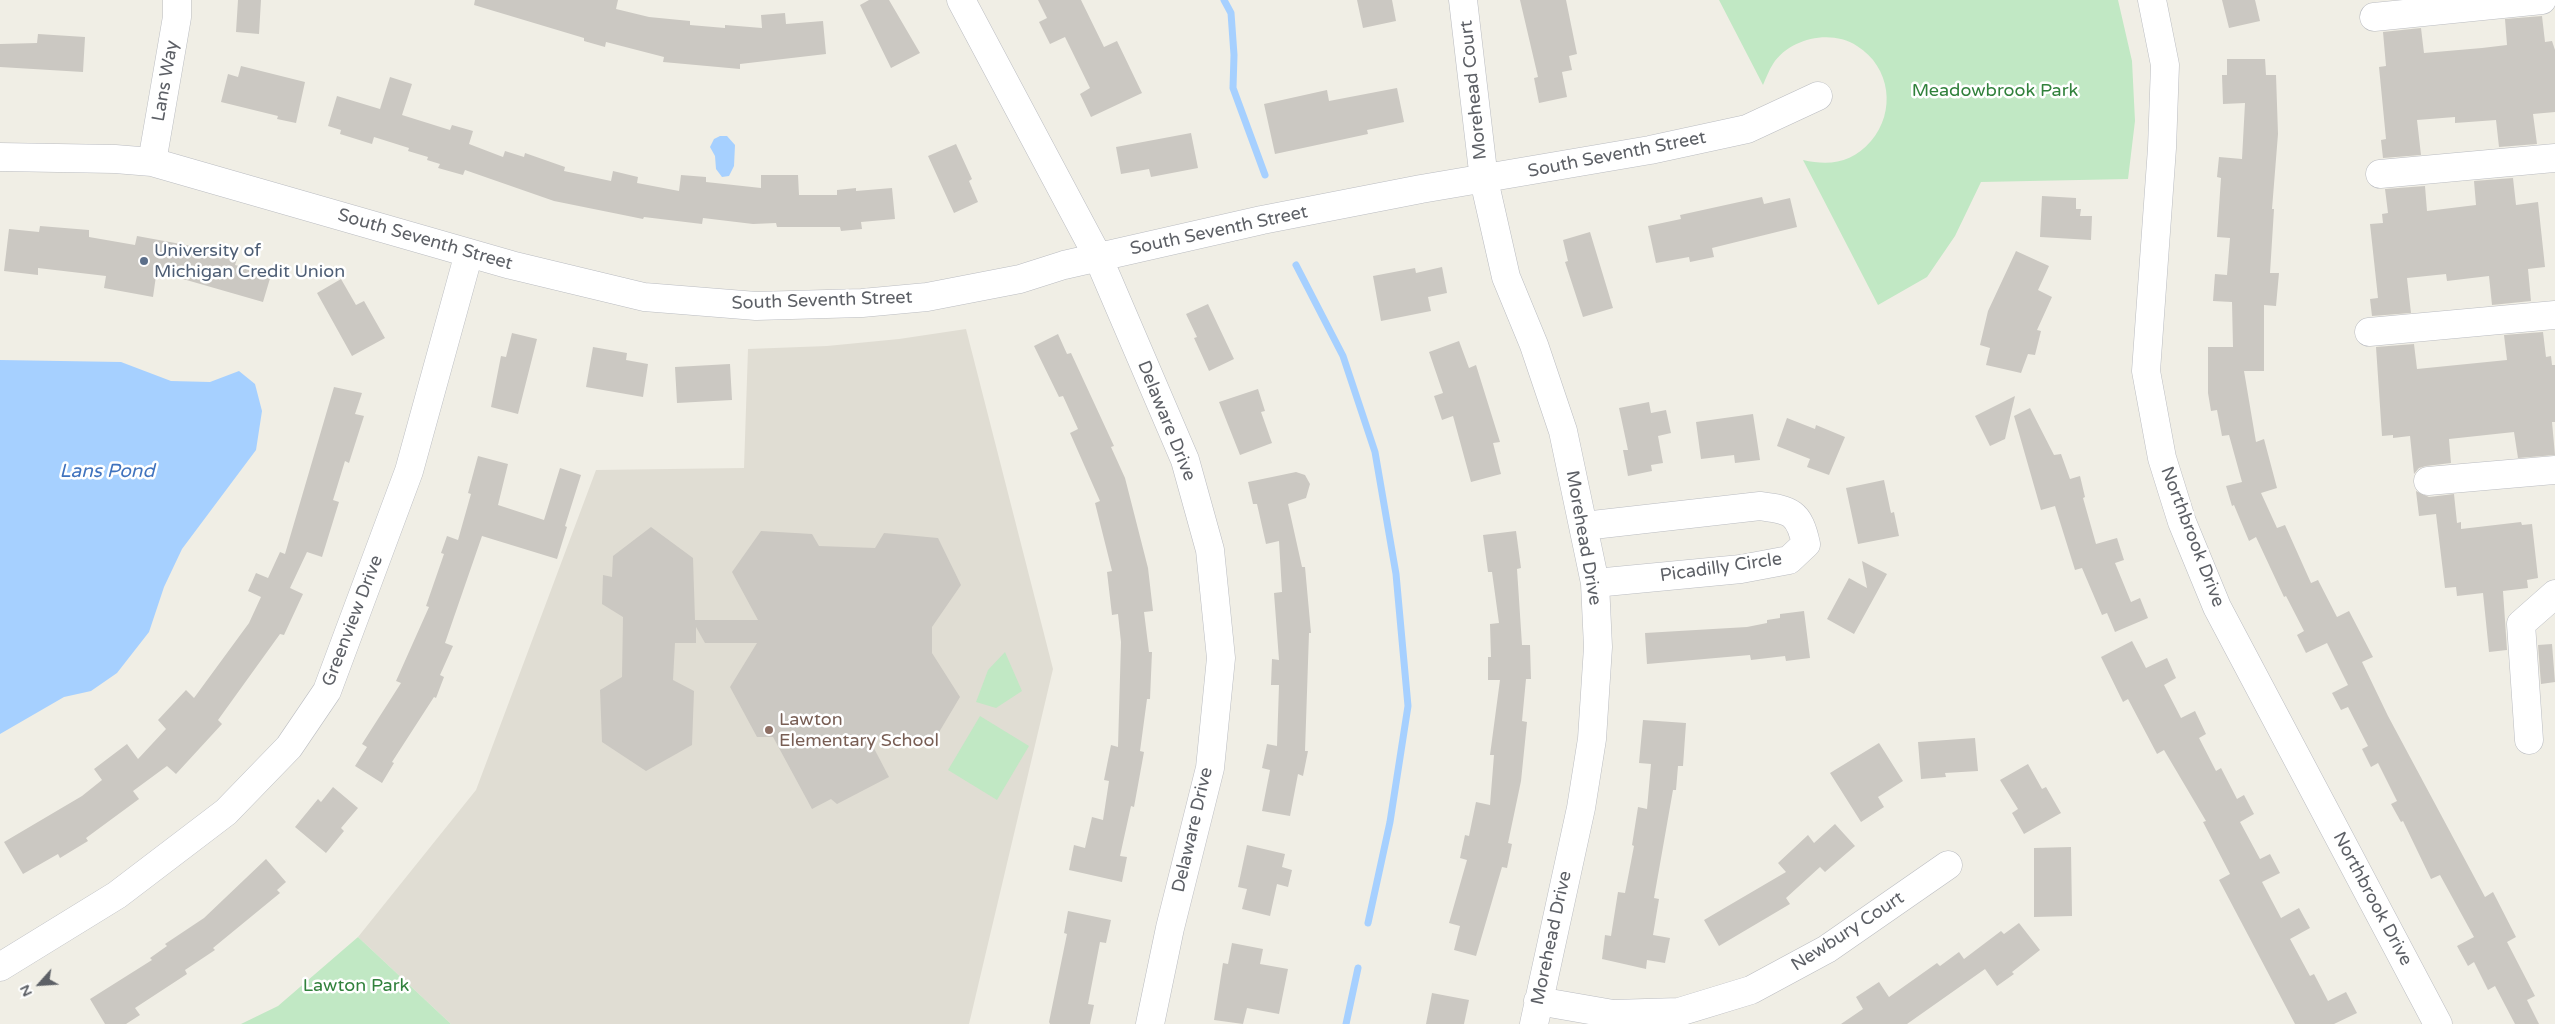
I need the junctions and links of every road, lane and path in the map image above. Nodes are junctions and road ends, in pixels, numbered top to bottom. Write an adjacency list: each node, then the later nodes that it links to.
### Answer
1 (176, 0): 10 (street, Lans Way)
2 (961, 0): 14 (street, Delaware Drive)
3 (1463, 0): 12 (street, Morehead Court)
4 (2152, 0): 27 (street, Northbrook Drive)
5 (2542, 0): 6 (street)
6 (2374, 17)
7 (1818, 96): 12 (street, South Seventh Street)
8 (0, 157): 10 (street, South Seventh Street)
9 (2555, 158): 11 (street)
10 (152, 162): 13 (street, South Seventh Street)
11 (2380, 174)
12 (1484, 180): 14 (street, South Seventh Street); 19 (street, Morehead Drive)
13 (469, 253): 14 (street, South Seventh Street); 24 (street, Greenview Drive)
14 (1098, 257): 26 (street, Delaware Drive)
15 (2555, 315): 16 (street)
16 (2369, 332)
17 (2555, 470): 18 (street)
18 (2428, 481)
19 (1584, 526): 20 (street, Morehead Drive); 20 (street, Picadilly Circle)
20 (1595, 583): 25 (street, Morehead Drive)
21 (2555, 594): 22 (street)
22 (2529, 740)
23 (1948, 865): 25 (street, Newbury Court)
24 (0, 967)
25 (1536, 1012)
26 (1150, 1024)
27 (2438, 1024)

